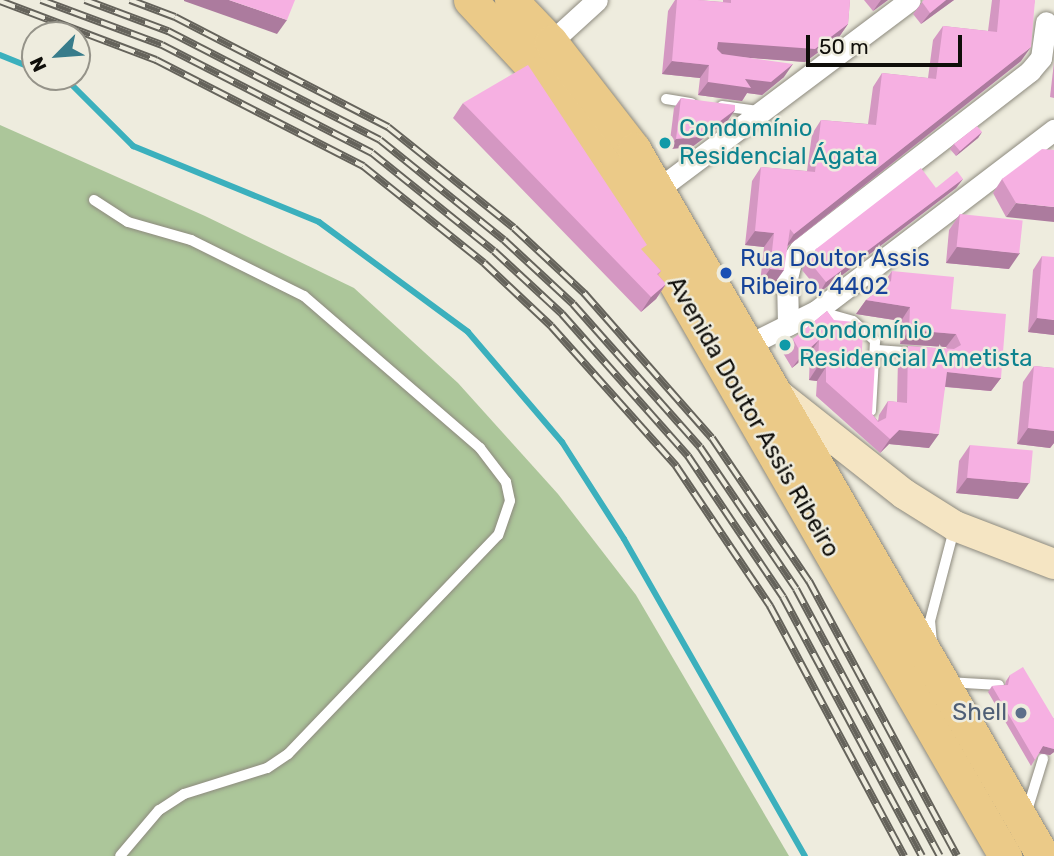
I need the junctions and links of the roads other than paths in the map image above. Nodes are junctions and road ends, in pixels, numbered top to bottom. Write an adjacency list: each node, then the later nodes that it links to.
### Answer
1 (470, 0): 28 (main road, Avenida Doutor Assis Ribeiro)
2 (511, 0): 6 (main road, Avenida Doutor Assis Ribeiro)
3 (597, 0): 6 (street)
4 (910, 0): 8 (street)
5 (1046, 22): 15 (street)
6 (551, 42): 12 (main road, Avenida Doutor Assis Ribeiro)
7 (789, 70): 8 (lane)
8 (814, 74): 10 (street)
9 (667, 99): 10 (lane)
10 (765, 111): 12 (street)
11 (1054, 130): 14 (street)
12 (657, 190): 16 (main road, Avenida Doutor Assis Ribeiro)
13 (94, 200): 27 (lane)
14 (816, 310): 15 (street); 17 (lane)
15 (788, 325): 16 (street)
16 (746, 346): 19 (main road, Avenida Doutor Assis Ribeiro)
17 (877, 350): 18 (lane); 20 (lane)
18 (931, 354)
19 (769, 387): 21 (street); 23 (main road, Avenida Doutor Assis Ribeiro)
20 (870, 428)
21 (955, 526): 22 (street); 23 (lane)
22 (1054, 564)
23 (938, 678): 24 (lane); 26 (main road, Avenida Doutor Assis Ribeiro)
24 (999, 685)
25 (1043, 759): 26 (lane)
26 (1023, 823): 29 (main road, Avenida Doutor Assis Ribeiro)
27 (120, 856)
28 (1005, 856)
29 (1042, 856)

